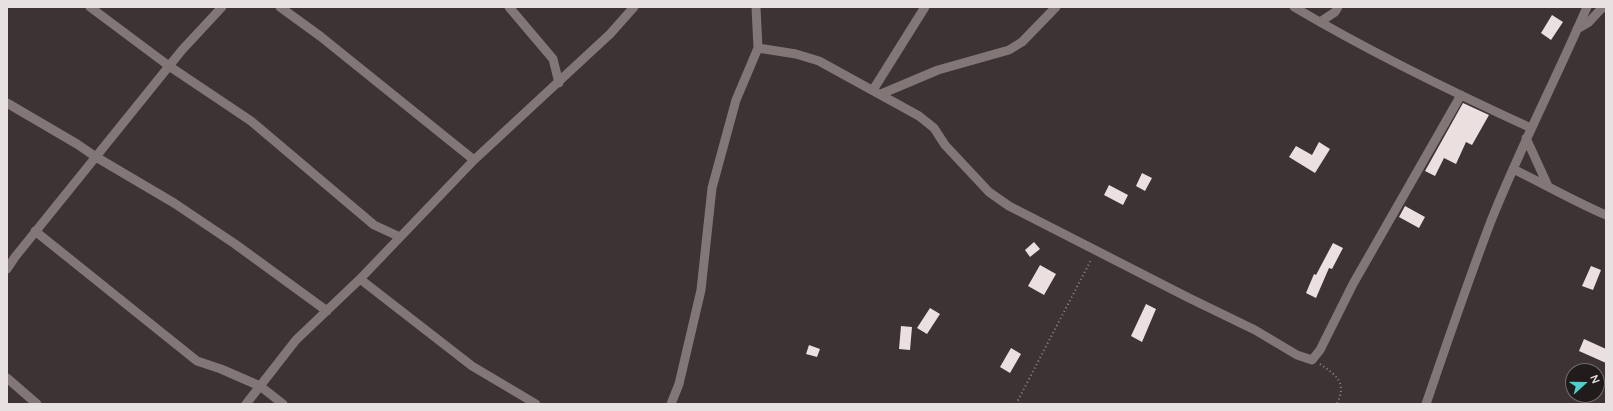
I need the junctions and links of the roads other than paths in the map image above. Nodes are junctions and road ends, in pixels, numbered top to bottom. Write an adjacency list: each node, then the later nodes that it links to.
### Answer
1 (90, 7): 16 (street)
2 (222, 7): 16 (street)
3 (280, 7): 24 (street)
4 (509, 7): 17 (street)
5 (634, 7): 17 (street)
6 (925, 7): 18 (street)
7 (1056, 7): 18 (street)
8 (1294, 7): 13 (street)
9 (1338, 7): 13 (street)
10 (1587, 7): 14 (street)
11 (1605, 7): 14 (street)
12 (756, 8): 15 (street)
13 (1320, 22): 19 (street)
14 (1578, 29): 21 (street)
15 (758, 48): 18 (street); 39 (street)
16 (169, 66): 23 (street); 29 (street)
17 (559, 83): 24 (street)
18 (877, 92): 19 (street)
19 (1461, 96): 21 (street)
20 (7, 103): 23 (street)
21 (1531, 128): 22 (street)
22 (1526, 138): 25 (street); 26 (street)
23 (96, 157): 28 (street); 32 (street)
24 (474, 160): 29 (street)
25 (1513, 169): 26 (street); 40 (street)
26 (1548, 186): 27 (street)
27 (1606, 215)
28 (35, 231): 30 (street); 34 (street)
29 (400, 237): 31 (street)
30 (7, 269)
31 (360, 279): 32 (street); 38 (street)
32 (327, 311): 34 (street)
33 (7, 378): 35 (street)
34 (260, 386): 36 (street); 37 (street)
35 (37, 404)
36 (246, 404)
37 (283, 404)
38 (536, 404)
39 (671, 404)
40 (1426, 404)

